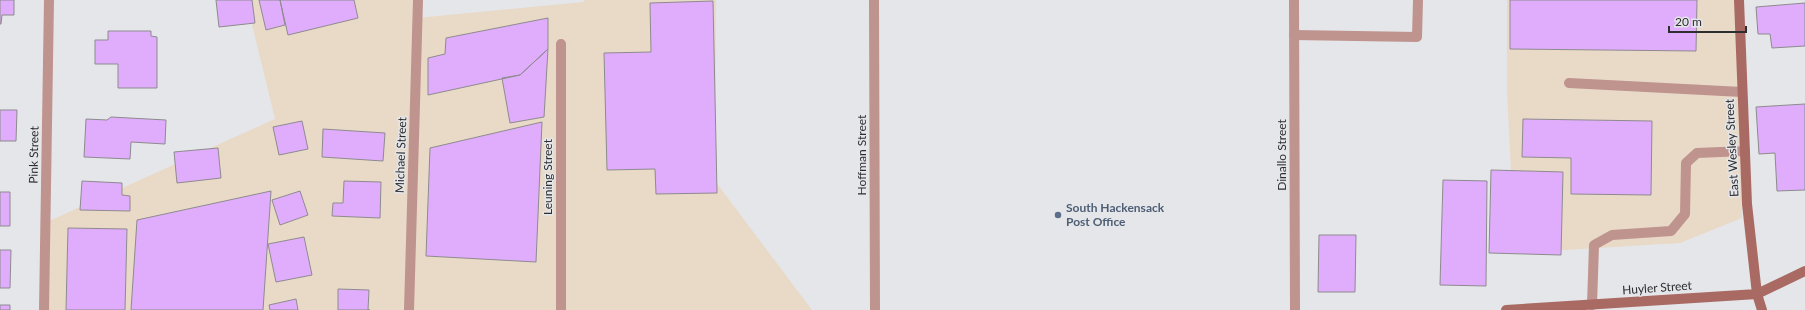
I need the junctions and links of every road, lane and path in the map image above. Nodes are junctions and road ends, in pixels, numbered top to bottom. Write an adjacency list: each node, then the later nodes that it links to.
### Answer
1 (49, 0): 15 (street, Pink Street)
2 (418, 0): 16 (street, Michael Street)
3 (874, 0): 18 (street, Hoffman Street)
4 (1294, 0): 7 (street, Dinallo Street)
5 (1418, 0): 7 (street)
6 (1739, 0): 10 (street, East Wesley Street)
7 (1294, 36): 19 (street, Dinallo Street)
8 (561, 44): 17 (street, Leuning Street)
9 (1569, 83): 10 (street)
10 (1742, 92): 11 (street, East Wesley Street)
11 (1745, 151): 13 (street, East Wesley Street); 14 (street)
12 (1805, 271): 13 (street, Huyler Street)
13 (1757, 294): 14 (street, Huyler Street); 22 (street, East Wesley Street)
14 (1592, 305): 21 (street, Huyler Street)
15 (44, 310)
16 (409, 310)
17 (561, 310)
18 (875, 310)
19 (1295, 310)
20 (1506, 310): 21 (street, Huyler Street)
21 (1516, 310)
22 (1762, 310)

